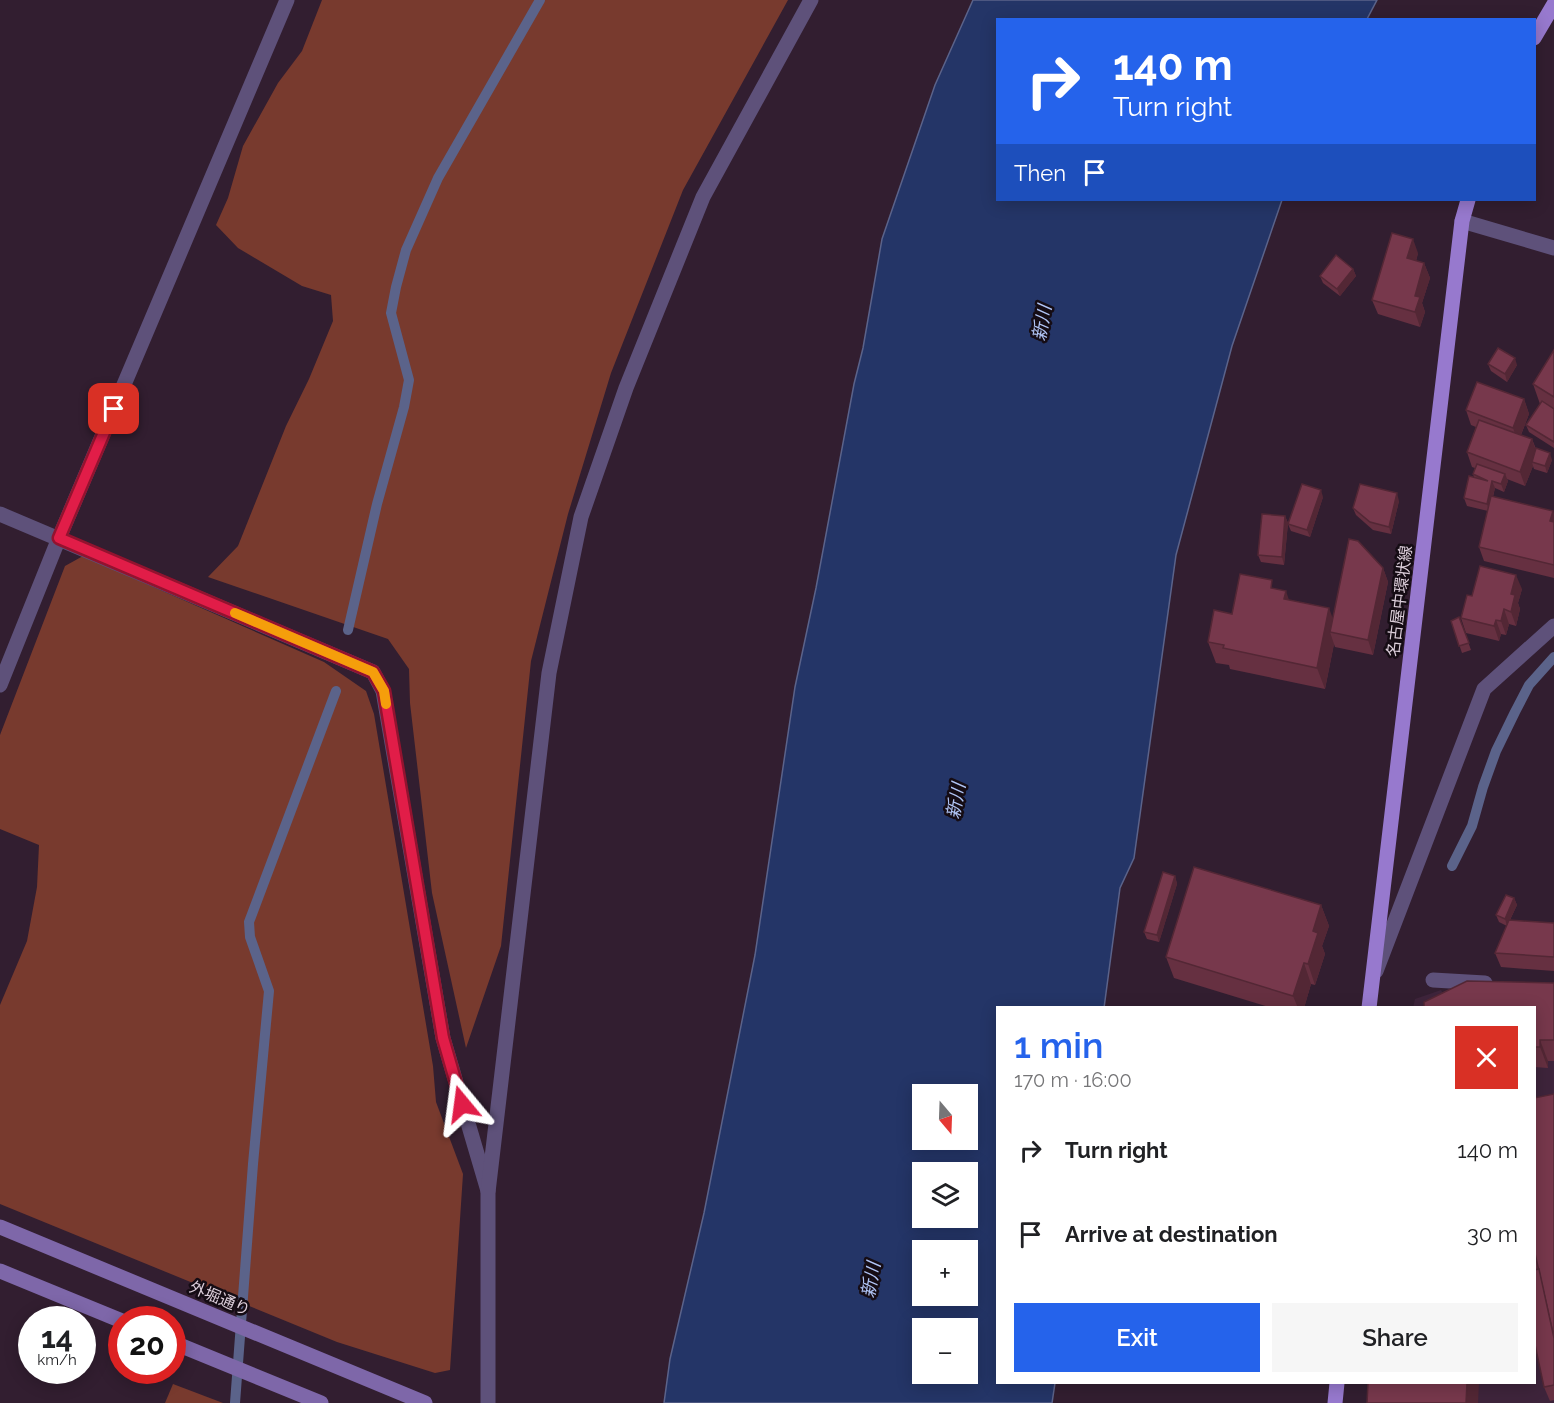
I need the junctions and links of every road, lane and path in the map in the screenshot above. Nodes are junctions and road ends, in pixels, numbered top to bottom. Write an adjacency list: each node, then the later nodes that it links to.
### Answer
1 (287, 0): 9 (street)
2 (812, 0): 16 (street)
3 (1554, 4): 4 (main road)
4 (1536, 35)
5 (1468, 201): 6 (main road, 名古屋中環状線)
6 (1462, 221): 7 (street); 13 (main road, 名古屋中環状線)
7 (1554, 249)
8 (0, 514): 9 (street)
9 (59, 538): 11 (street); 16 (street)
10 (1554, 626): 13 (street)
11 (0, 685)
12 (1433, 980): 14 (street)
13 (1371, 984): 15 (main road, 名古屋中環状線)
14 (1499, 984)
15 (1369, 1006)
16 (488, 1192): 24 (street)
17 (0, 1227): 22 (main road, 外堀通り)
18 (0, 1271): 19 (main road)
19 (108, 1315)
20 (186, 1348): 23 (main road)
21 (1337, 1384): 25 (main road)
22 (423, 1402)
23 (321, 1403)
24 (488, 1403)
25 (1335, 1403)

